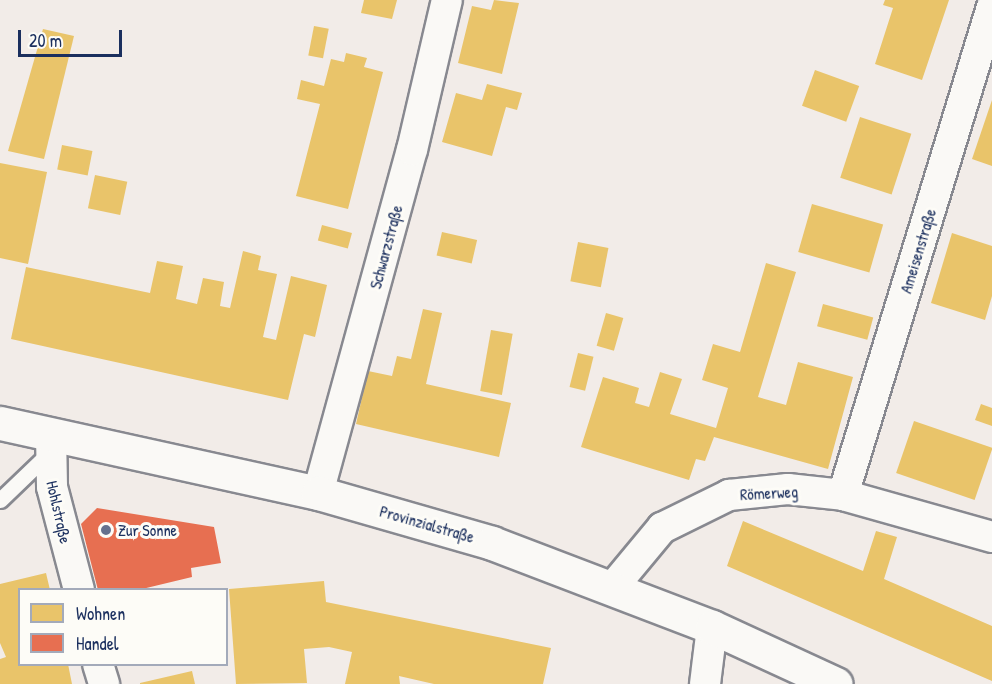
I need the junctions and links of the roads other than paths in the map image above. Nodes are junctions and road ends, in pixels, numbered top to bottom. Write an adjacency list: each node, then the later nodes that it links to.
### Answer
1 (447, 0): 5 (street, Schwarzstraße)
2 (992, 7): 6 (street, Ameisenstraße)
3 (0, 423): 4 (street, Provinzialstraße)
4 (50, 443): 5 (street, Provinzialstraße); 7 (lane); 10 (street, Hohlstraße)
5 (318, 493): 9 (street, Provinzialstraße)
6 (843, 495): 8 (street, Römerweg); 9 (street, Römerweg)
7 (0, 500)
8 (992, 537)
9 (613, 587): 11 (street, Provinzialstraße)
10 (78, 588)
11 (712, 627): 14 (street); 15 (street, Provinzialstraße)
12 (99, 666): 13 (street)
13 (104, 684)
14 (705, 684)
15 (836, 684)

